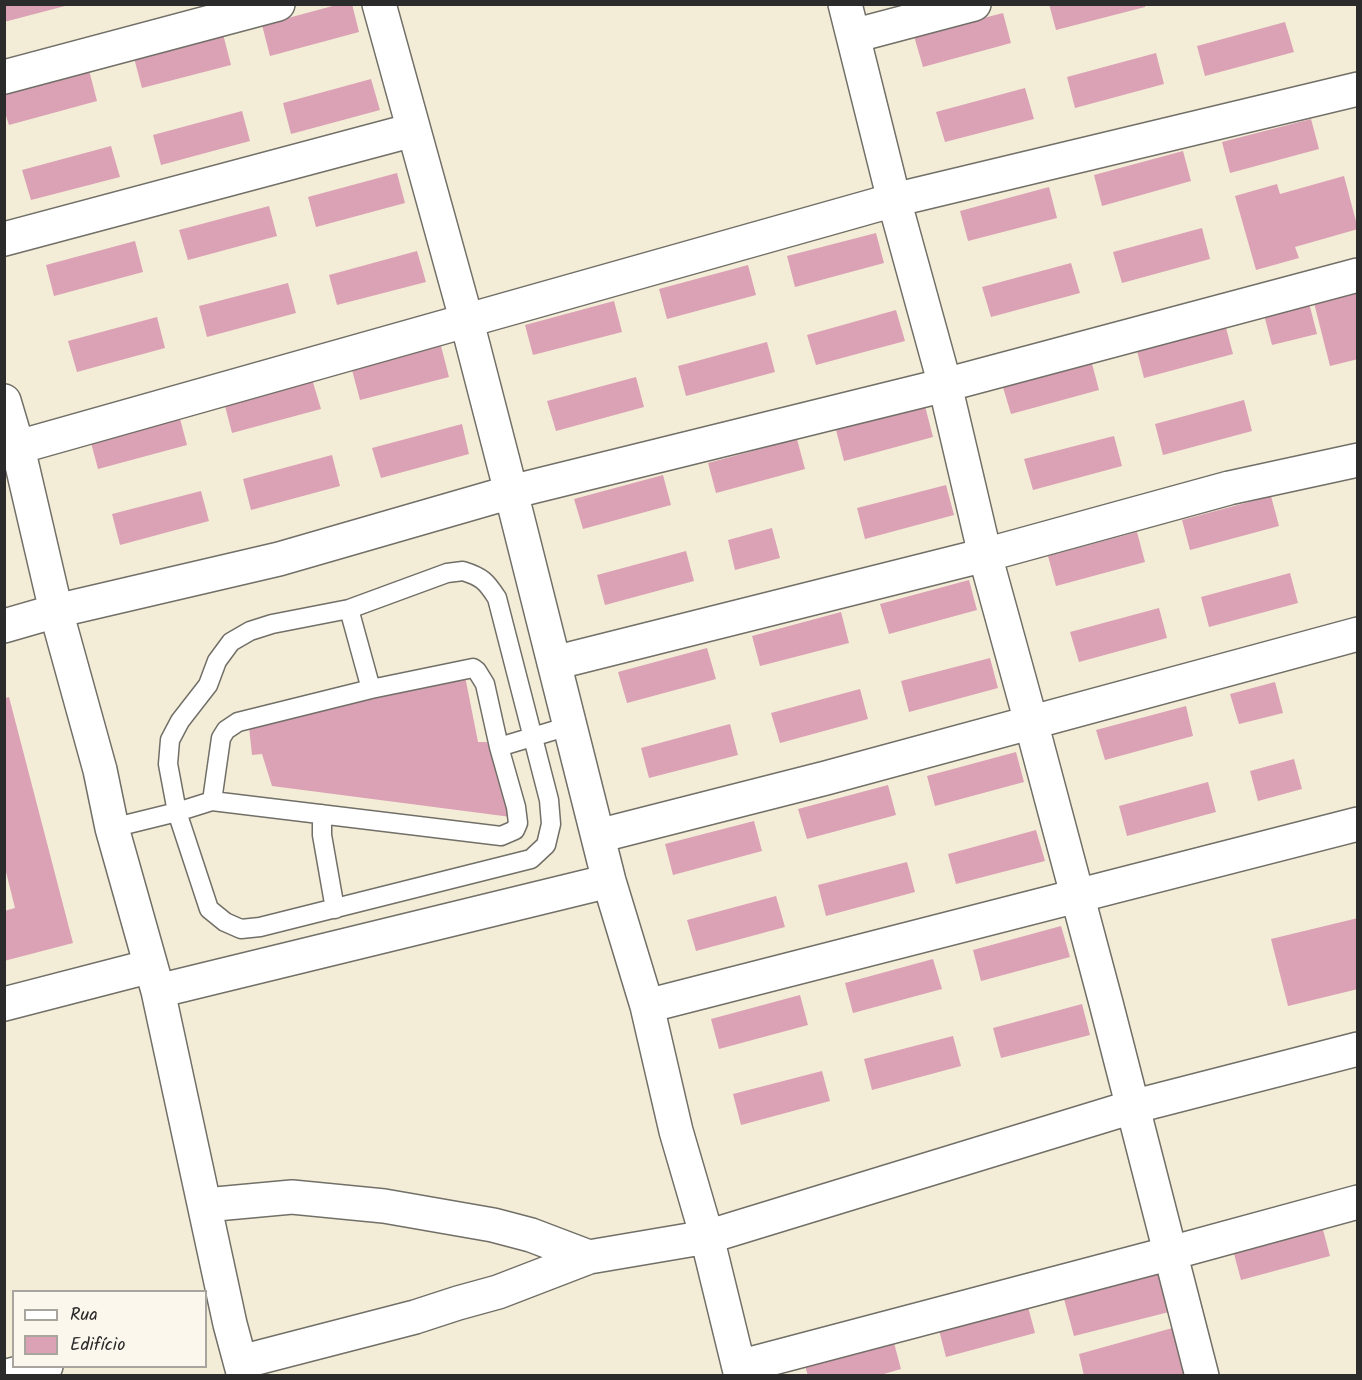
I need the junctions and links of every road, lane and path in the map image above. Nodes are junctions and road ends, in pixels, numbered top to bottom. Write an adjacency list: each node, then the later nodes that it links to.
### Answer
1 (278, 4): 6 (street)
2 (379, 4): 8 (street)
3 (845, 4): 5 (street)
4 (974, 4): 5 (street)
5 (853, 36): 9 (street)
6 (4, 77)
7 (1358, 88): 9 (street)
8 (413, 130): 10 (street); 12 (street)
9 (894, 200): 12 (street); 13 (street)
10 (4, 239)
11 (1358, 276): 13 (street)
12 (467, 322): 15 (street); 17 (street)
13 (945, 385): 17 (street); 18 (street)
14 (4, 401): 15 (street)
15 (11, 450): 20 (street)
16 (1358, 460): 18 (street)
17 (511, 492): 20 (street); 23 (street)
18 (985, 555): 23 (street); 25 (street)
19 (349, 609): 24 (lane); 27 (lane); 30 (lane)
20 (56, 611): 21 (street); 33 (street)
21 (4, 626)
22 (1356, 631): 25 (street)
23 (554, 663): 26 (street)
24 (371, 689): 28 (lane); 29 (lane)
25 (1031, 722): 34 (street); 36 (street)
26 (569, 726): 27 (lane); 34 (street)
27 (532, 737): 28 (lane); 37 (lane)
28 (499, 747): 31 (lane)
29 (212, 801): 30 (lane); 31 (lane)
30 (177, 812): 33 (lane); 37 (lane)
31 (322, 814): 37 (lane)
32 (1358, 824): 36 (street)
33 (112, 828): 38 (street)
34 (598, 836): 35 (street)
35 (609, 881): 38 (street); 40 (street)
36 (1077, 896): 40 (street); 42 (street)
37 (334, 909)
38 (155, 979): 39 (street); 44 (street)
39 (4, 1004)
40 (647, 1006): 45 (street)
41 (1358, 1049): 42 (street)
42 (1132, 1107): 45 (street); 46 (street)
43 (1358, 1202): 46 (street)
44 (205, 1205): 47 (street); 48 (street)
45 (707, 1237): 47 (street); 51 (street)
46 (1171, 1254): 51 (street); 53 (street)
47 (589, 1257): 50 (street)
48 (218, 1327): 50 (street)
49 (38, 1368): 52 (street)
50 (243, 1369)
51 (740, 1371)
52 (7, 1376)
53 (1203, 1376)

